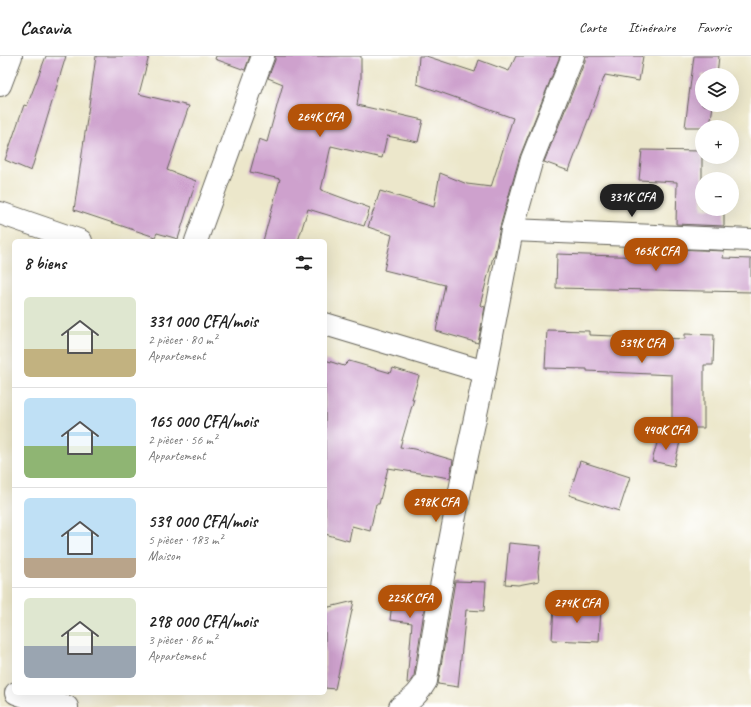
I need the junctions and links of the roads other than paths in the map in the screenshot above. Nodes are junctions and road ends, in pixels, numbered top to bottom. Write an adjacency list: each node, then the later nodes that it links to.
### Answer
1 (11, 56): 4 (street)
2 (263, 56): 8 (street)
3 (573, 56): 6 (street)
4 (0, 85)
5 (0, 213): 7 (street)
6 (512, 230): 9 (street); 11 (street)
7 (75, 239)
8 (197, 239)
9 (751, 240)
10 (327, 325): 11 (street)
11 (485, 372): 16 (street)
12 (0, 687): 13 (street)
13 (12, 692)
14 (22, 696): 15 (street)
15 (67, 707)
16 (400, 707)

